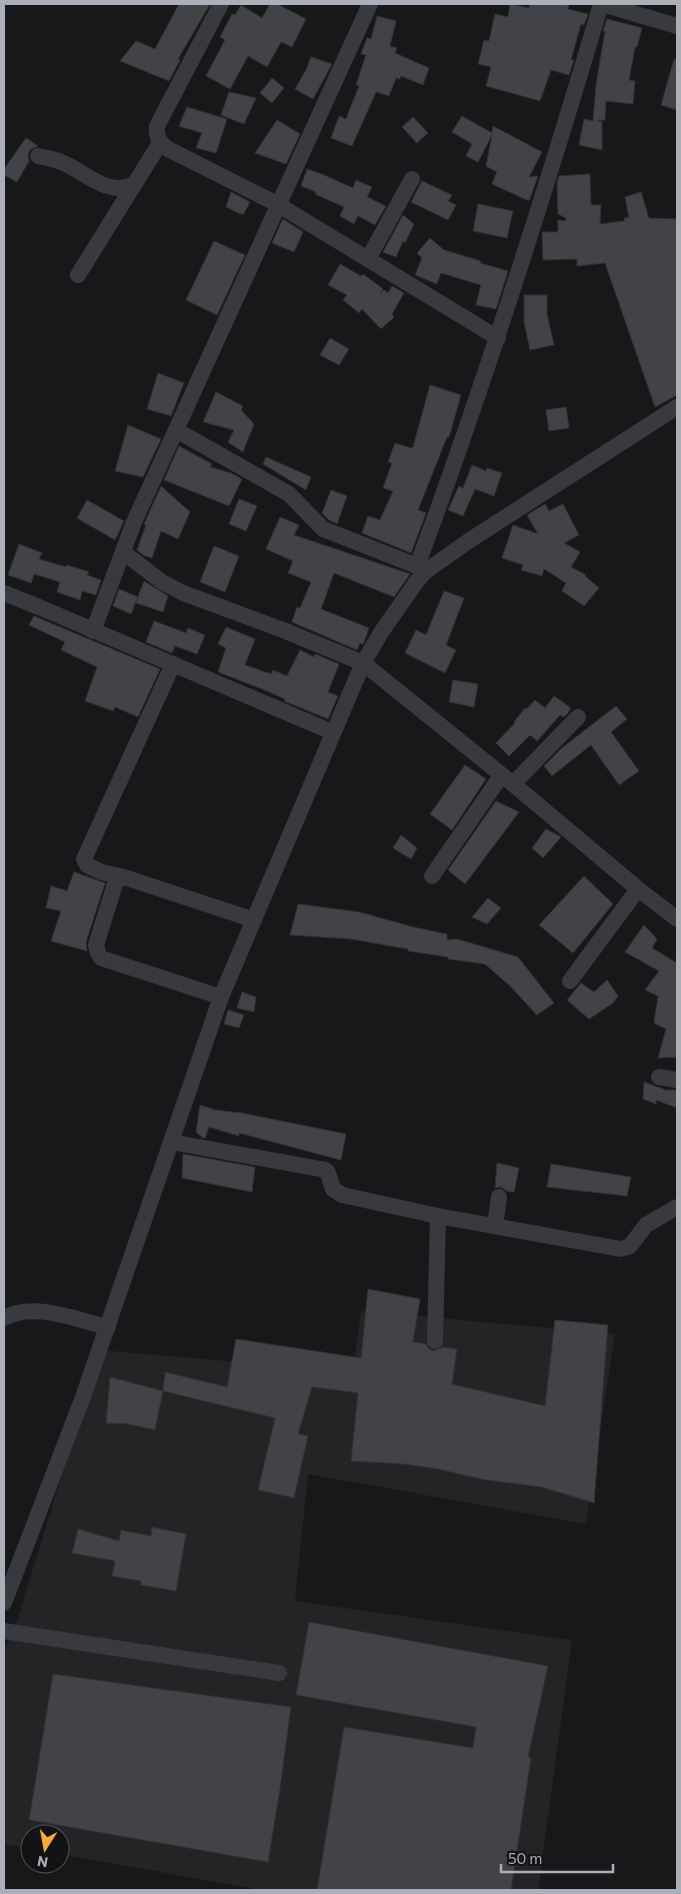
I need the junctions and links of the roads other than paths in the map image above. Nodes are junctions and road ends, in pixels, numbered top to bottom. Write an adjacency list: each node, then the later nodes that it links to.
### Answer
1 (222, 4): 5 (street)
2 (370, 4): 9 (street)
3 (602, 4): 4 (street); 12 (street)
4 (677, 26)
5 (160, 143): 8 (street); 9 (street)
6 (38, 156): 8 (street)
7 (412, 179): 10 (street)
8 (134, 184): 11 (street)
9 (277, 204): 10 (street); 14 (street)
10 (368, 259): 12 (street)
11 (78, 275)
12 (498, 338): 16 (street)
13 (677, 407): 16 (street)
14 (176, 430): 15 (street); 16 (street)
15 (123, 552): 18 (street); 19 (street)
16 (422, 568): 19 (street)
17 (4, 593): 18 (street)
18 (93, 630): 20 (street)
19 (363, 663): 22 (street); 23 (street)
20 (173, 664): 22 (street); 25 (street)
21 (578, 717): 23 (street)
22 (332, 732): 28 (street)
23 (507, 780): 24 (street); 26 (street)
24 (432, 876)
25 (120, 878): 28 (street); 30 (street)
26 (638, 889): 27 (street); 29 (street)
27 (677, 919)
28 (254, 920): 30 (street)
29 (570, 981)
30 (222, 996): 33 (street)
31 (659, 1077): 32 (street)
32 (677, 1080)
33 (171, 1142): 36 (street); 39 (street)
34 (499, 1197): 37 (street)
35 (677, 1207): 37 (street)
36 (438, 1216): 37 (street); 40 (street)
37 (495, 1226)
38 (4, 1318): 39 (street)
39 (108, 1327): 41 (street)
40 (434, 1341)
41 (4, 1603)
42 (4, 1631): 43 (street)
43 (279, 1673)

